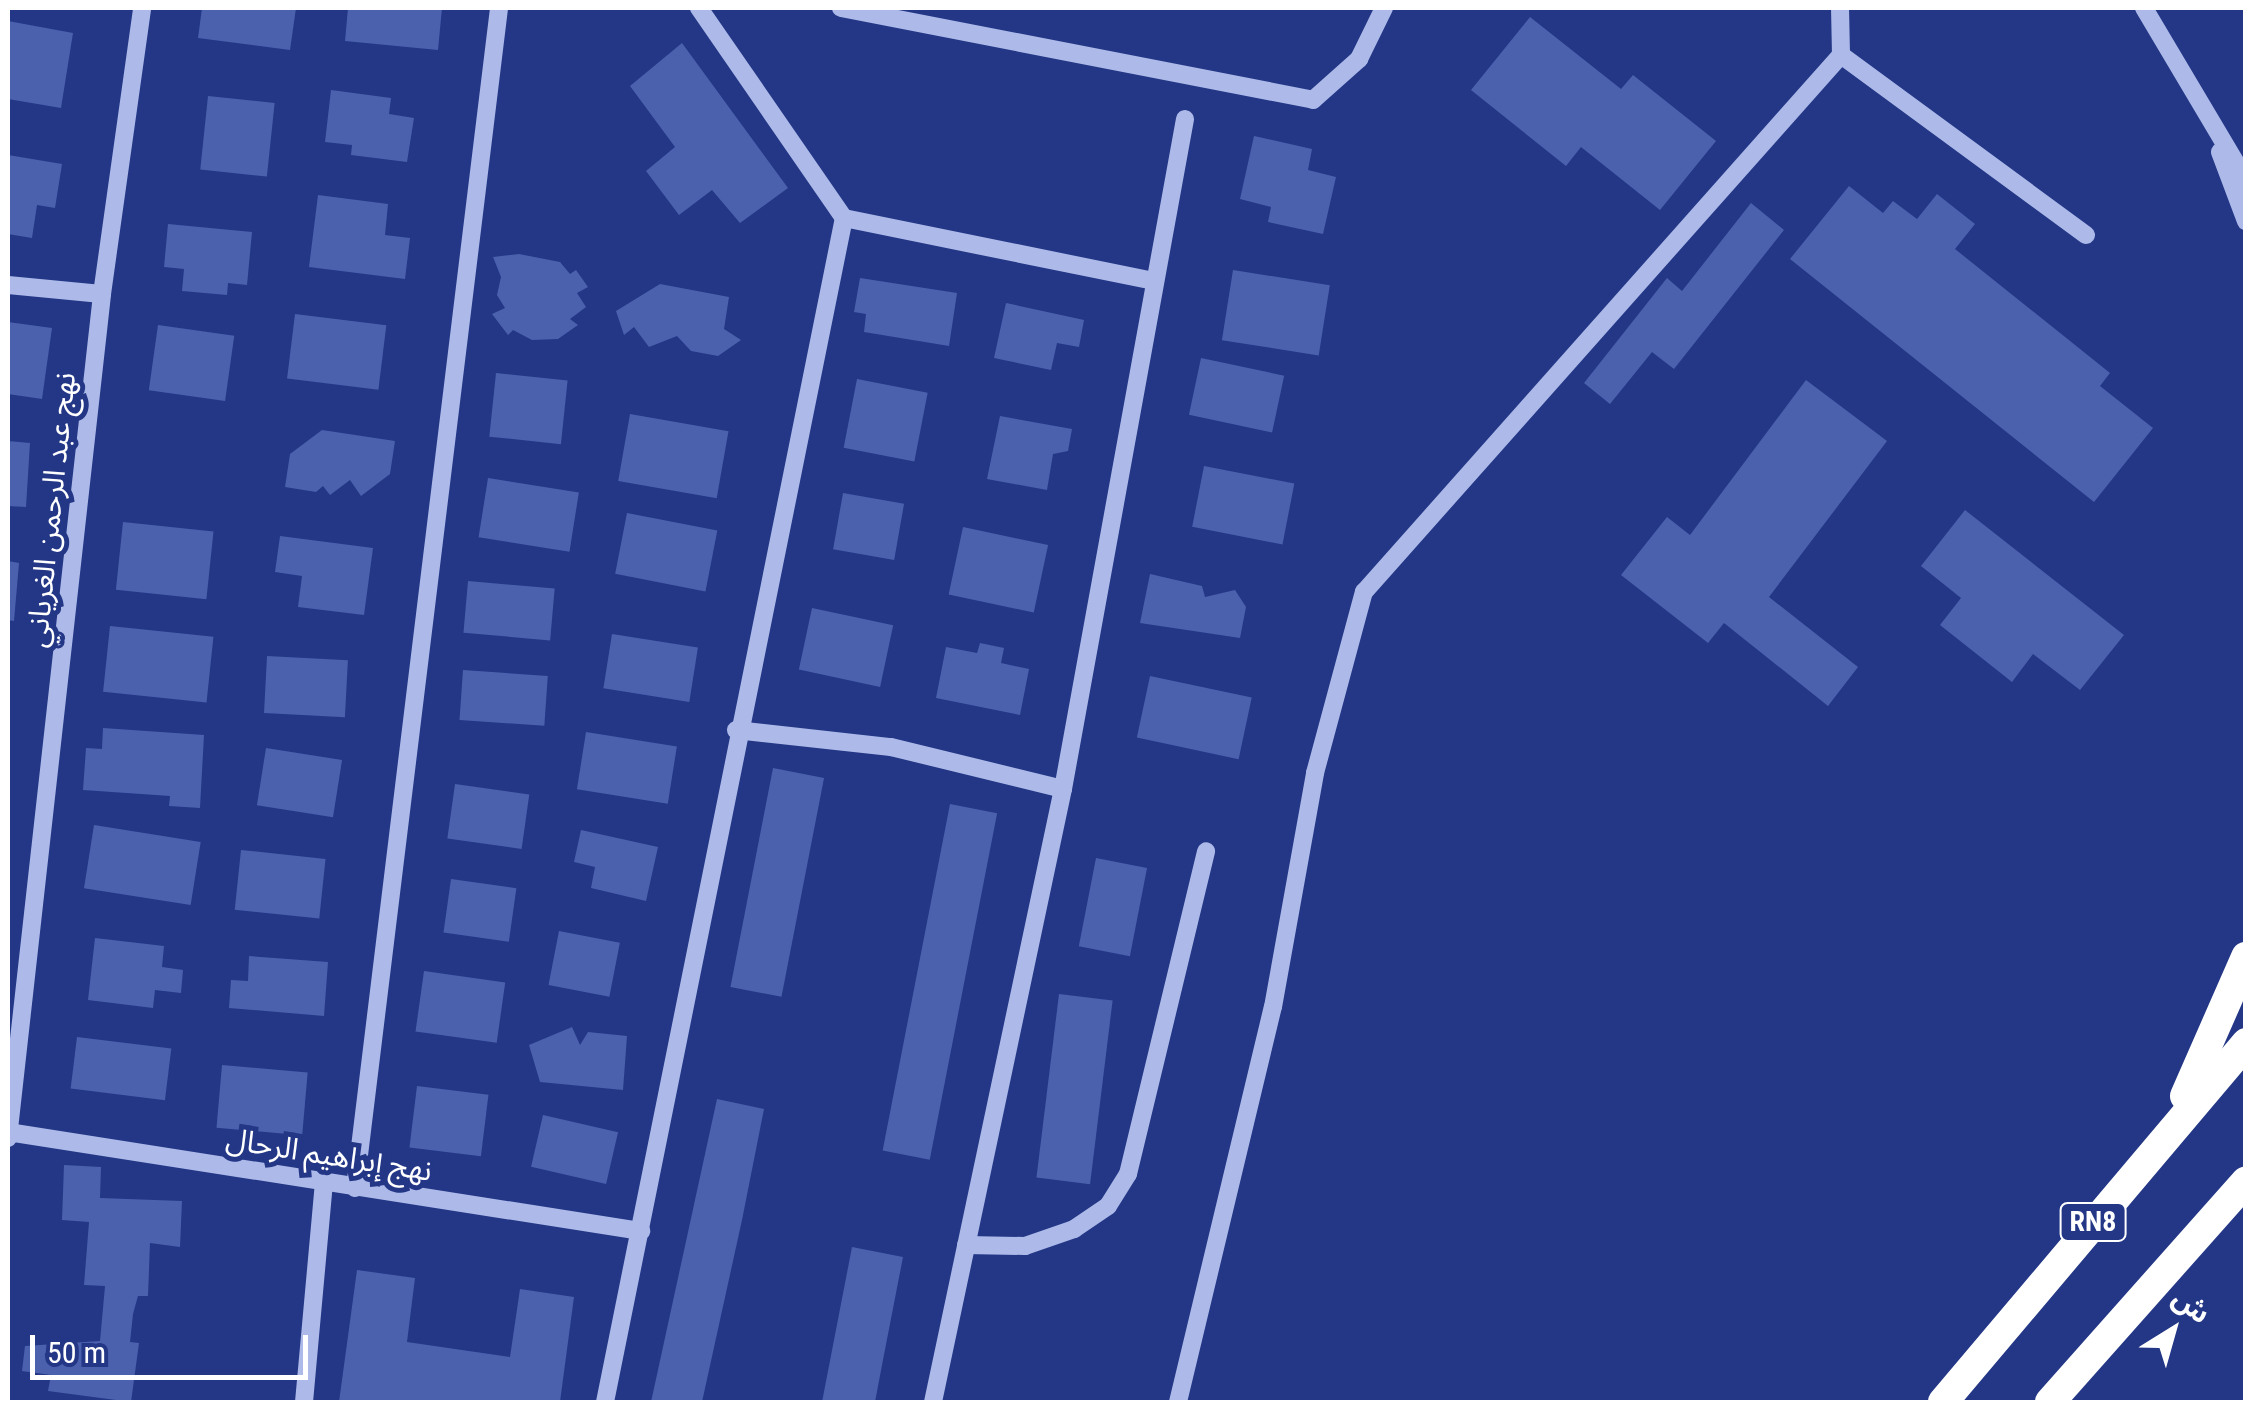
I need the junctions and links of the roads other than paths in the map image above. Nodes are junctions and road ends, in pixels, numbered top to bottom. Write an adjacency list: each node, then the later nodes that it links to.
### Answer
1 (142, 8): 17 (street, نهج عبد الرحمن الغرياني)
2 (499, 8): 27 (street)
3 (699, 8): 12 (street)
4 (842, 8): 5 (street)
5 (1384, 8)
6 (1840, 8): 8 (street)
7 (2144, 8): 9 (street)
8 (1841, 55): 14 (street); 33 (street)
9 (2199, 95): 11 (street); 13 (street)
10 (1185, 120): 15 (street)
11 (2246, 180)
12 (844, 218): 15 (street); 18 (street)
13 (2246, 221)
14 (2086, 235)
15 (1153, 281): 19 (street)
16 (8, 285): 17 (street)
17 (102, 294): 24 (street, نهج عبد الرحمن الغرياني)
18 (736, 730): 19 (street); 28 (street)
19 (1063, 789): 29 (street)
20 (1206, 852): 29 (street)
21 (2246, 957): 23 (highway)
22 (2246, 1044): 23 (highway, RN8)
23 (2171, 1128): 34 (highway, RN8)
24 (9, 1134): 25 (street, نهج إبراهيم الرحال)
25 (324, 1181): 27 (street, نهج إبراهيم الرحال); 30 (street)
26 (2246, 1182): 35 (highway)
27 (355, 1188): 28 (street, نهج إبراهيم الرحال)
28 (641, 1231): 31 (street)
29 (966, 1245): 32 (street)
30 (304, 1402)
31 (606, 1402)
32 (933, 1402)
33 (1178, 1402)
34 (1943, 1402)
35 (2050, 1402)

